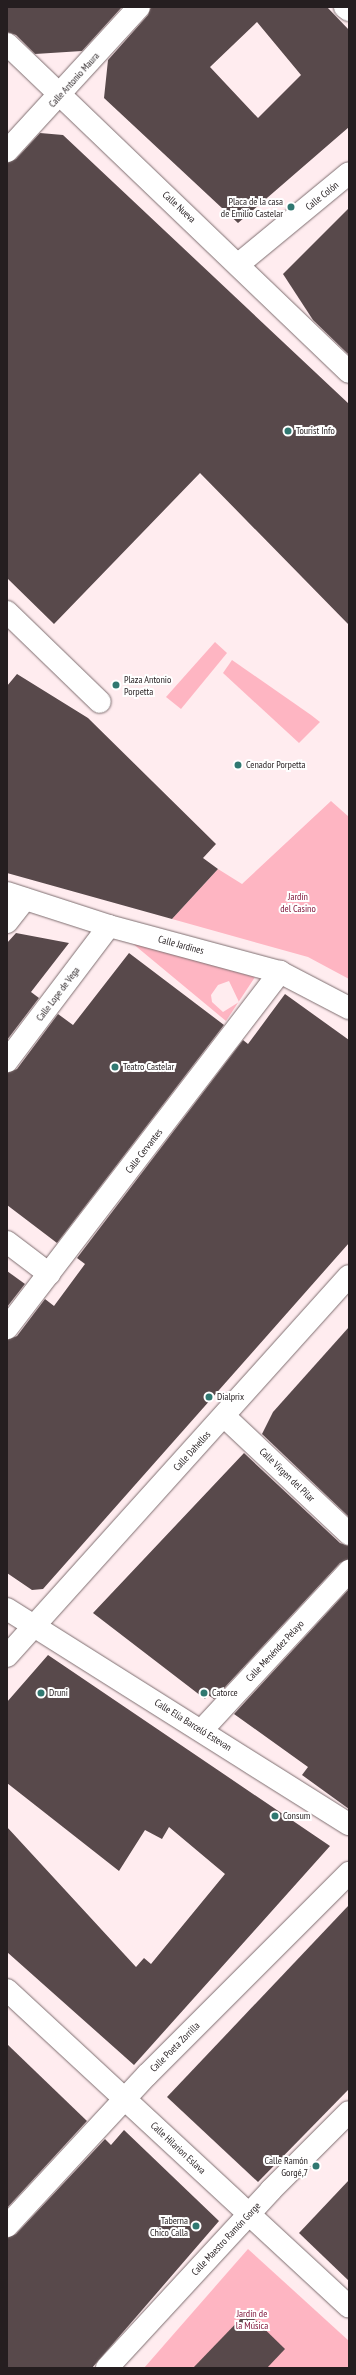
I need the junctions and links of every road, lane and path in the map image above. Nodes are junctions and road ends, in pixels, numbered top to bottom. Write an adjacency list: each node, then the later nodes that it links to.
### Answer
1 (139, 7): 5 (street, Calle Antonio Maura)
2 (346, 7): 3 (street)
3 (349, 10)
4 (7, 44): 5 (street, Calle Nueva)
5 (60, 96): 6 (street, Calle Antonio Maura); 8 (street, Calle Nueva)
6 (7, 151)
7 (349, 174): 8 (street, Calle Colón)
8 (240, 263): 9 (street, Calle Nueva)
9 (349, 372)
10 (7, 612): 11 (street)
11 (100, 702)
12 (16, 896): 13 (street); 14 (street, Calle Jardines)
13 (7, 922)
14 (109, 926): 15 (street, Calle Jardines); 17 (street, Calle Lope de Vega)
15 (280, 972): 16 (street, Calle Jardines); 19 (street, Calle Cervantes)
16 (349, 1008)
17 (7, 1061)
18 (7, 1242): 19 (street)
19 (49, 1274): 21 (street, Calle Cervantes)
20 (349, 1276): 22 (street, Calle Dahellos)
21 (7, 1328)
22 (224, 1416): 23 (street, Calle Virgen del Pilar); 26 (street, Calle Dahellos)
23 (349, 1534)
24 (349, 1571): 28 (street, Calle Menéndez Pelayo)
25 (7, 1609): 26 (street, Calle Elia Barceló Estevan)
26 (36, 1626): 27 (street, Calle Dahellos); 28 (street, Calle Elia Barceló Estevan)
27 (7, 1656)
28 (202, 1730): 29 (street, Calle Elia Barceló Estevan)
29 (349, 1824)
30 (349, 1873): 32 (street, Calle Poeta Zorrilla)
31 (7, 1990): 32 (street, Calle Hilarion Eslava)
32 (124, 2099): 34 (street, Calle Hilarion Eslava); 35 (street, Calle Poeta Zorrilla)
33 (349, 2112): 34 (street, Calle Maestro Ramón Gorge)
34 (249, 2214): 36 (street, Calle Hilarion Eslava); 37 (street, Calle Maestro Ramón Gorge)
35 (7, 2226)
36 (349, 2307)
37 (108, 2368)

